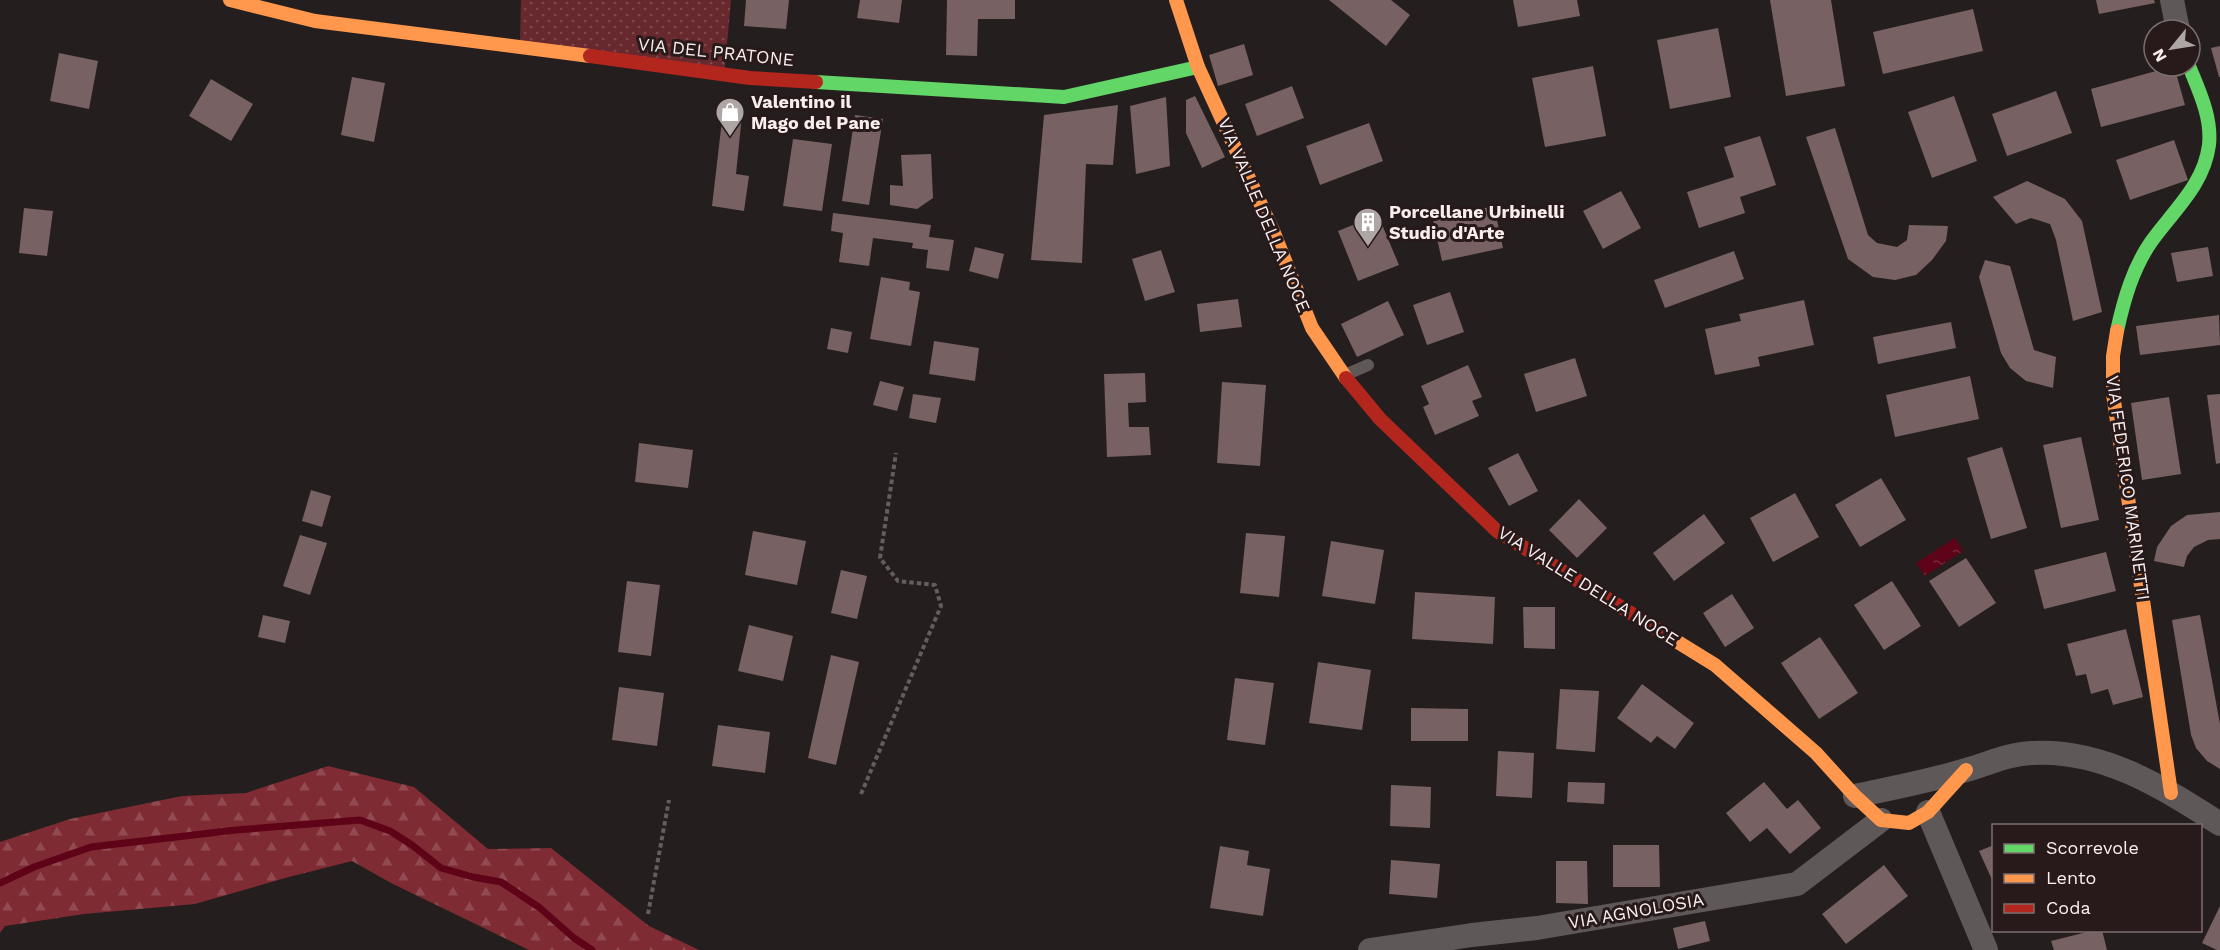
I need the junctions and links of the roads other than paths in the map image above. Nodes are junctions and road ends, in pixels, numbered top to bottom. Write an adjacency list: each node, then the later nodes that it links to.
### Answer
1 (230, 0): 5 (street, VIA DEL PRATONE)
2 (1176, 0): 5 (street, VIA VALLE DELLA NOCE)
3 (2172, 0): 4 (street)
4 (2176, 18)
5 (1198, 67): 8 (street, VIA VALLE DELLA NOCE)
6 (2193, 78): 10 (street, VIA FEDERICO MARINETTI)
7 (1368, 365): 8 (lane)
8 (1344, 376): 11 (street, VIA VALLE DELLA NOCE)
9 (1966, 770): 10 (street); 11 (street); 12 (street)
10 (2171, 793): 14 (street)
11 (1855, 796): 13 (street, VIA VALLE DELLA NOCE)
12 (1928, 812): 13 (street); 16 (street)
13 (1881, 820): 15 (street, VIA AGNOLOSIA)
14 (2220, 824)
15 (1370, 950)
16 (1986, 950)

